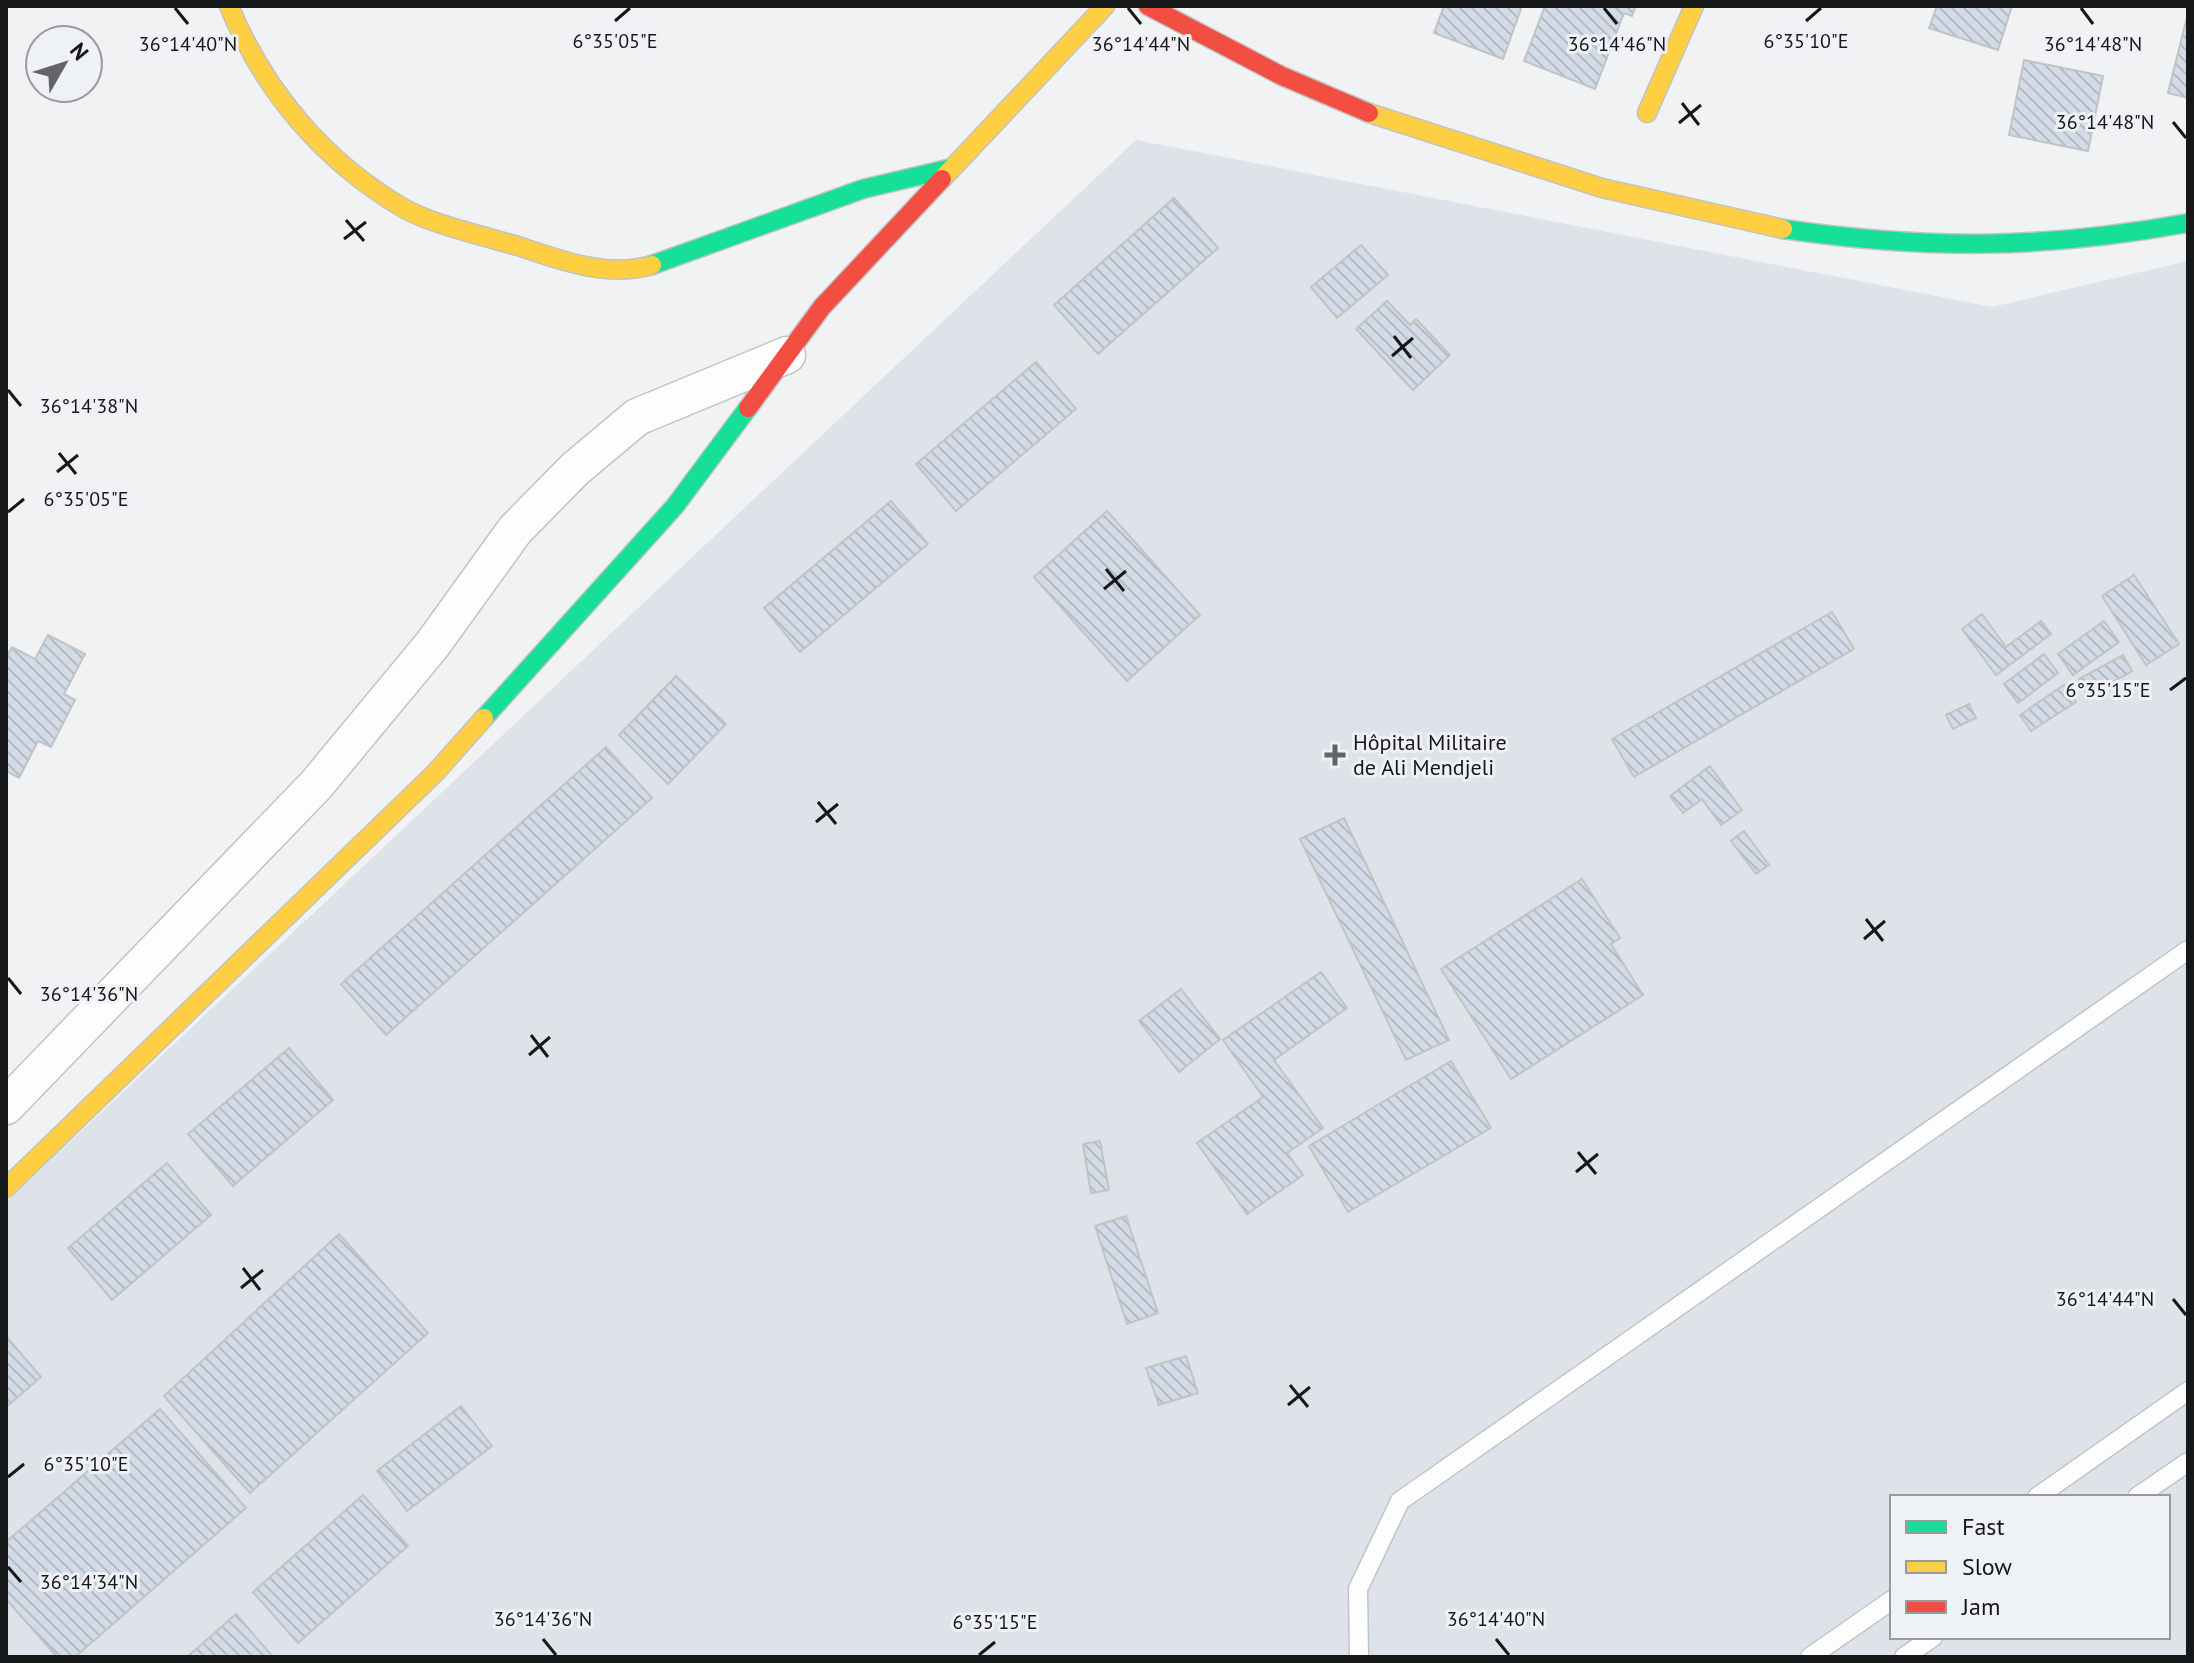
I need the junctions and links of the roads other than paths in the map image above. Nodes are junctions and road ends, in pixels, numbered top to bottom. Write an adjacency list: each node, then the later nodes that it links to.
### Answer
1 (229, 6): 6 (street)
2 (1105, 6): 6 (street)
3 (1148, 6): 7 (street)
4 (1694, 6): 5 (street)
5 (1647, 113)
6 (952, 168): 8 (street)
7 (2188, 223)
8 (787, 355): 10 (street); 11 (street)
9 (2188, 950): 18 (lane)
10 (6, 1106)
11 (6, 1188)
12 (2188, 1391): 14 (lane)
13 (2188, 1462): 15 (lane)
14 (2040, 1495)
15 (2140, 1495)
16 (1890, 1601): 19 (lane)
17 (1930, 1639): 20 (lane)
18 (1359, 1657)
19 (1810, 1657)
20 (1904, 1657)

